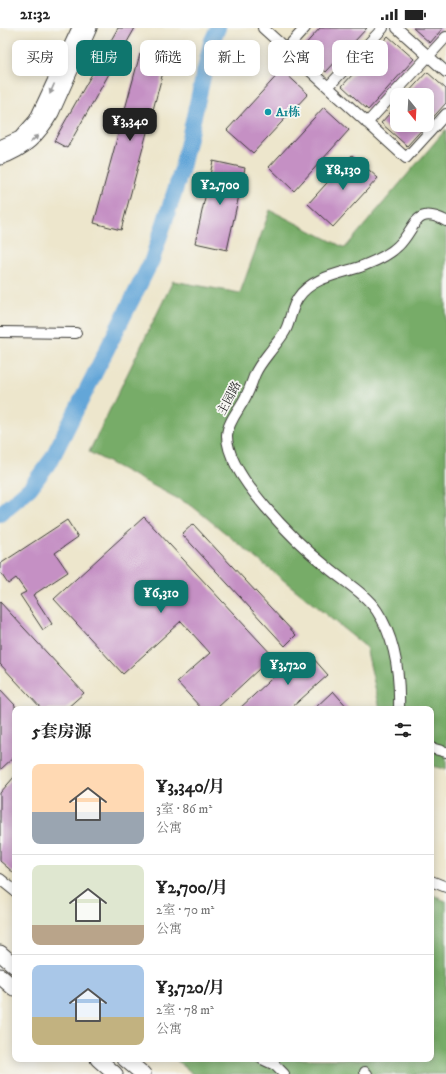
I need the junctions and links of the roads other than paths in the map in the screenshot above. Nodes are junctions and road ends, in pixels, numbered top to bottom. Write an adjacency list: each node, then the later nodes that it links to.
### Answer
1 (79, 28): 16 (main road, one-way to 16)
2 (90, 28): 17 (main road, one-way to 2)
3 (263, 28): 8 (street)
4 (305, 28): 9 (street)
5 (383, 28): 13 (street)
6 (398, 28): 10 (street)
7 (446, 37): 10 (street)
8 (276, 40)
9 (294, 40)
10 (428, 56): 11 (street); 15 (street)
11 (446, 72)
12 (316, 76): 13 (street)
13 (328, 87): 15 (street)
14 (446, 114): 15 (street)
15 (367, 123)
16 (0, 147)
17 (0, 158)
18 (446, 221): 21 (street, 主园路)
19 (0, 332): 20 (street)
20 (76, 333)
21 (399, 706)
22 (434, 749): 23 (street)
23 (446, 752)
24 (0, 879): 27 (street)
25 (434, 882): 26 (street)
26 (446, 887)
27 (12, 889)
28 (0, 953): 29 (highway)
29 (12, 963)
30 (0, 976): 31 (highway)
31 (12, 986)
32 (102, 1062): 35 (highway)
33 (129, 1062): 36 (highway)
34 (268, 1062): 37 (street)
35 (116, 1074)
36 (143, 1074)
37 (284, 1074)

